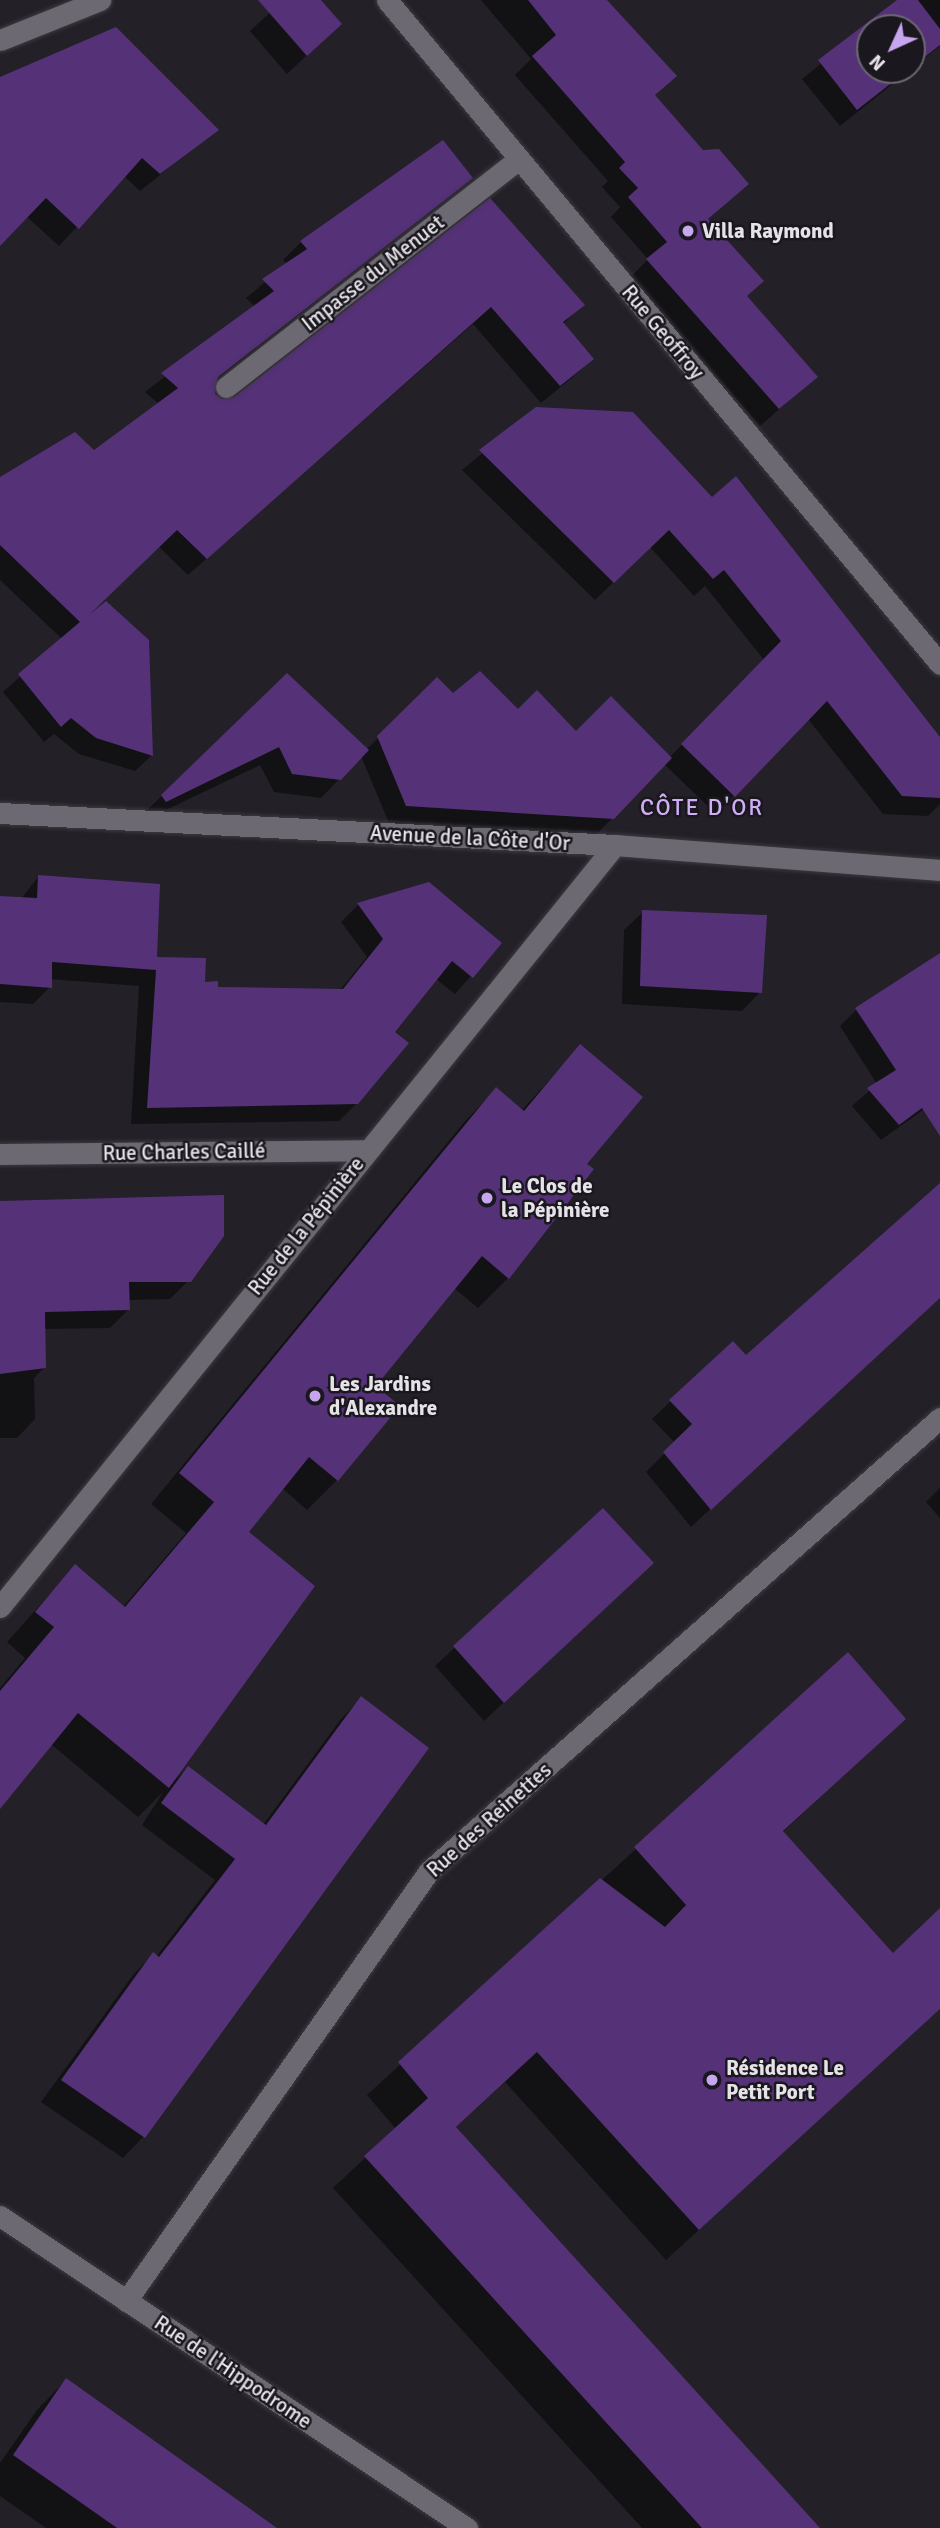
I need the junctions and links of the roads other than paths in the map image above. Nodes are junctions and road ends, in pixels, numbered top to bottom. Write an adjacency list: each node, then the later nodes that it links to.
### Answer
1 (100, 0): 3 (street)
2 (387, 0): 4 (street, Rue Geoffroy)
3 (0, 40)
4 (519, 159): 5 (street, Impasse du Menuet); 6 (street, Rue Geoffroy)
5 (226, 387)
6 (940, 664)
7 (0, 813): 8 (street, Avenue de la Côte d'Or)
8 (615, 845): 9 (street, Avenue de la Côte d'Or); 10 (street, Rue de la Pépinière)
9 (940, 870)
10 (367, 1150): 11 (street, Rue Charles Caillé); 13 (street, Rue de la Pépinière)
11 (0, 1154)
12 (940, 1418): 15 (street, Rue des Reinettes)
13 (0, 1607)
14 (0, 2216): 15 (street, Rue de l'Hippodrome)
15 (126, 2301): 16 (street, Rue de l'Hippodrome)
16 (467, 2528)

